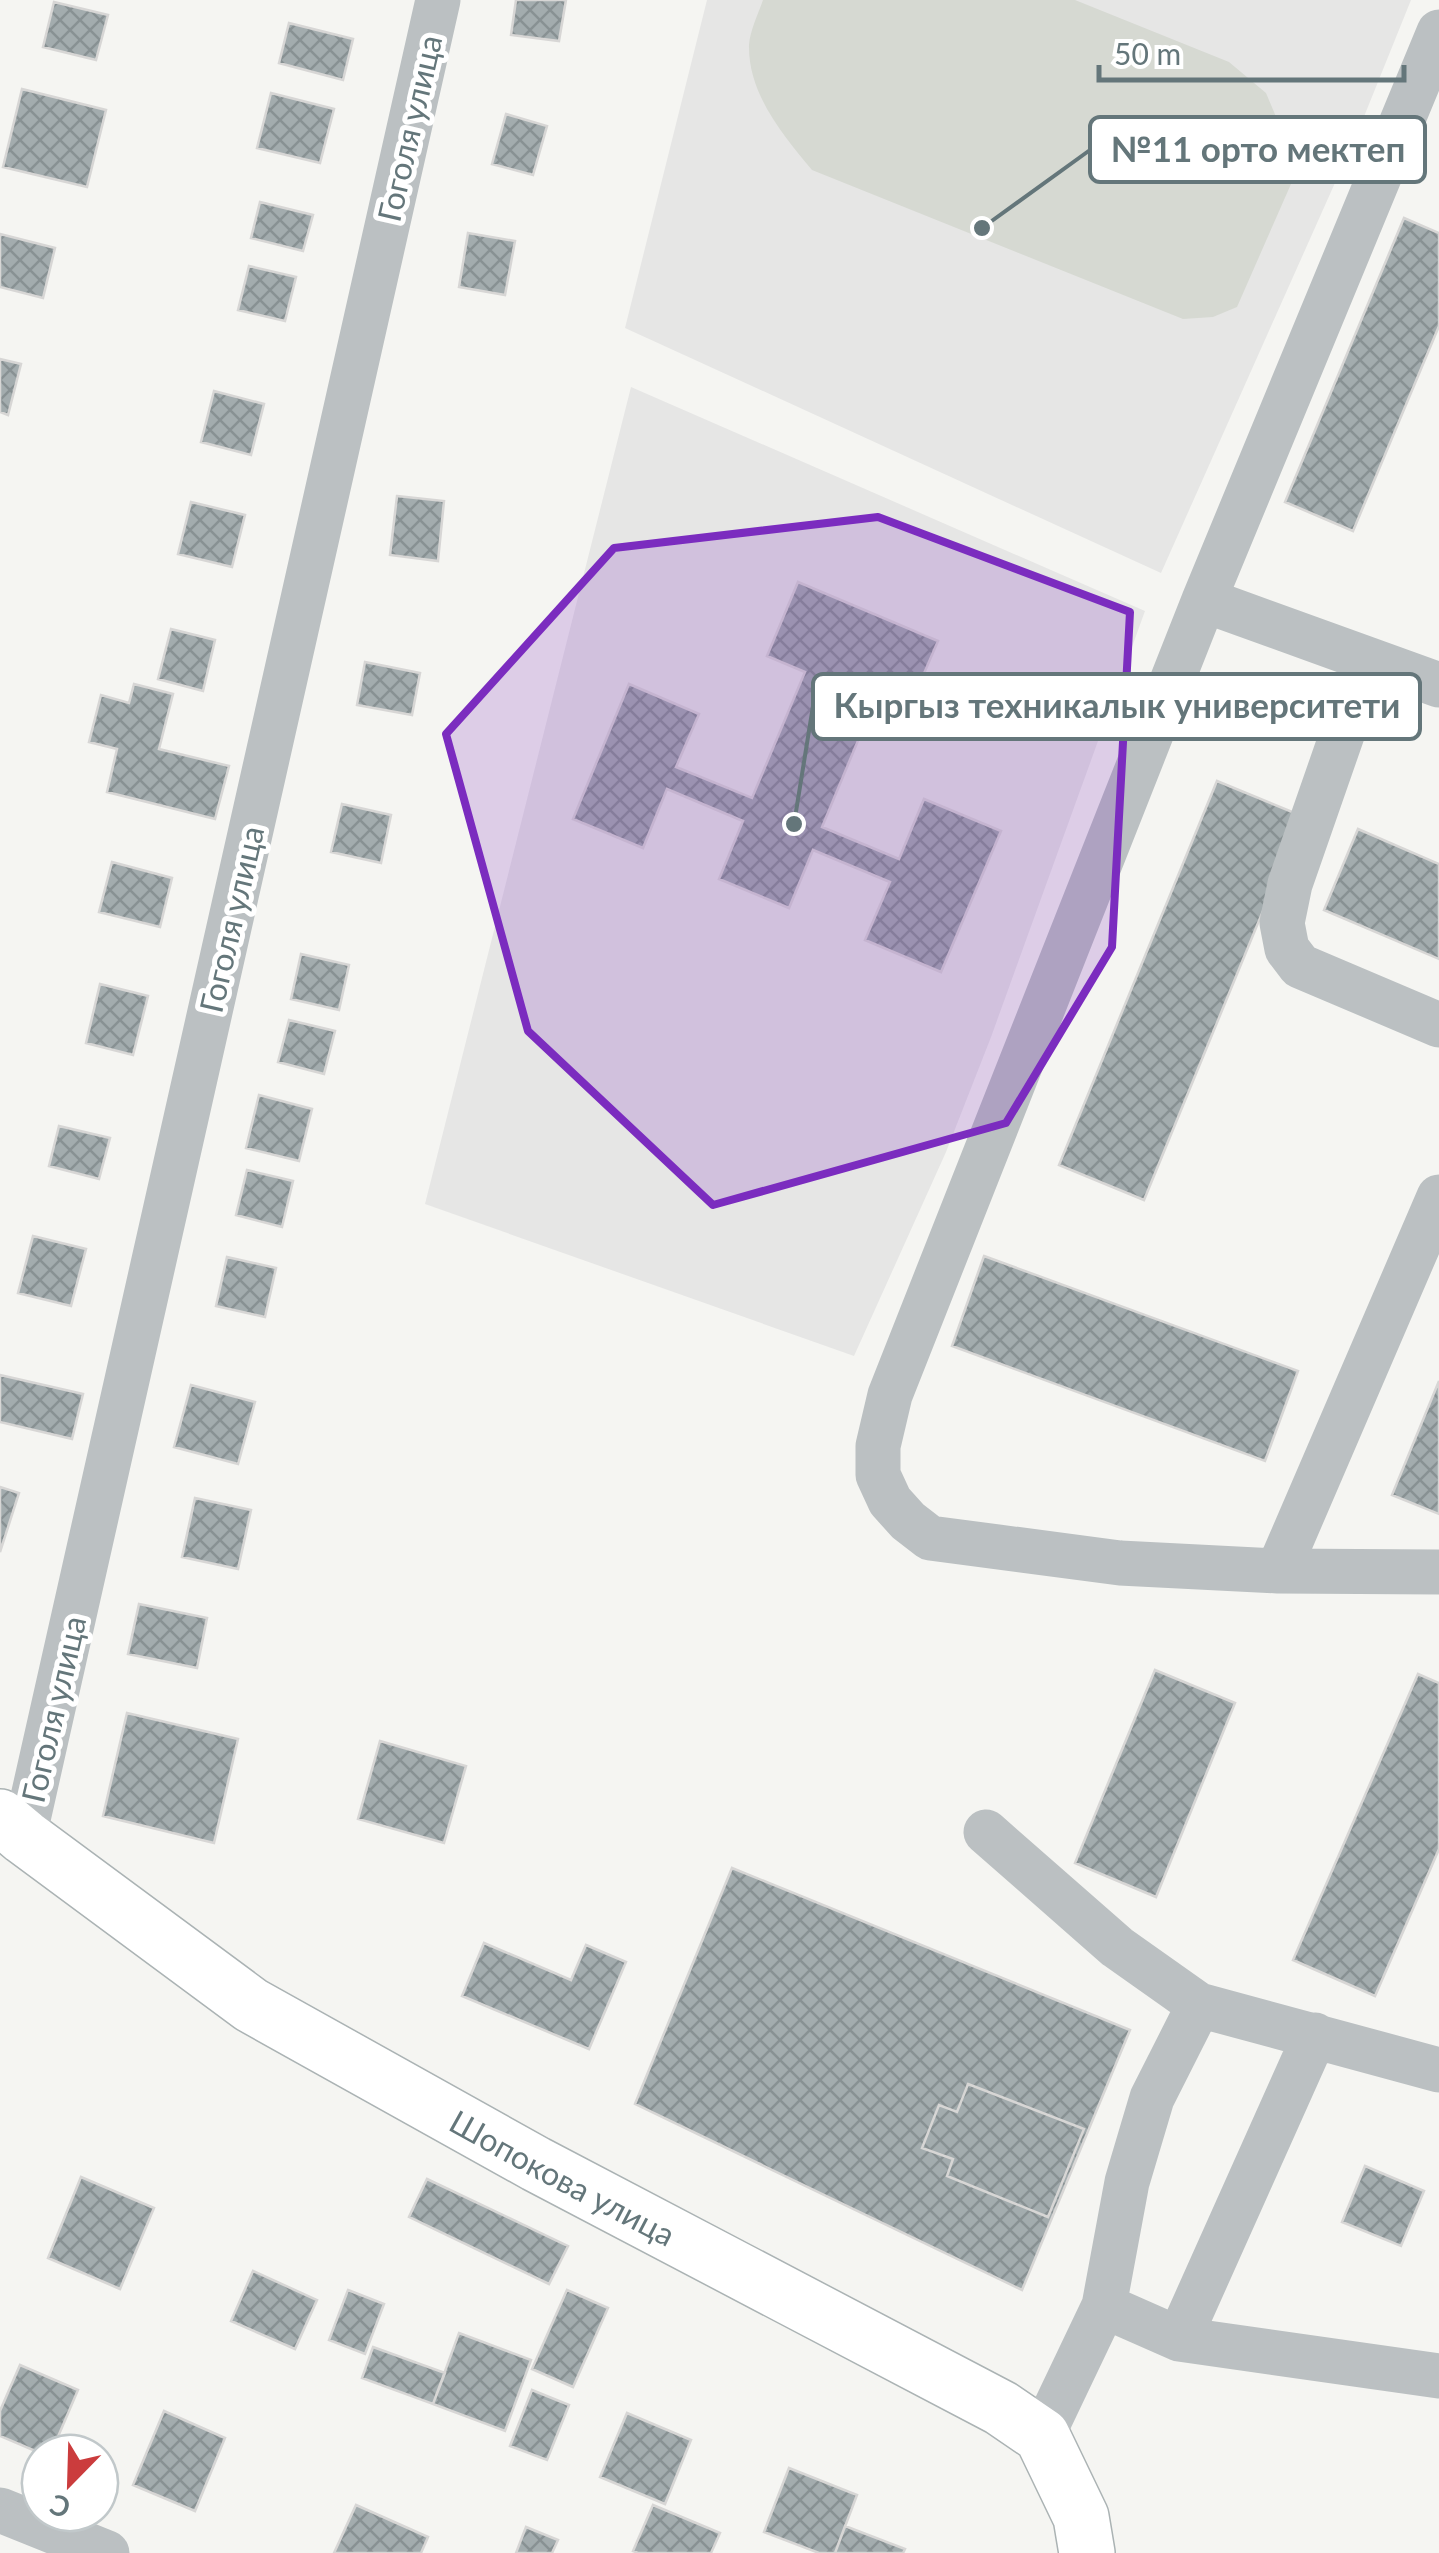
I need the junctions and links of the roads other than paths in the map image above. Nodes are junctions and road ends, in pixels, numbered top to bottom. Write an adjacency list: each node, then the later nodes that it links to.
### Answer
1 (438, 0): 10 (street, Гоголя улица)
2 (1439, 32): 3 (street)
3 (1204, 600): 4 (street); 8 (street)
4 (1368, 660): 5 (street); 6 (street)
5 (1439, 686)
6 (1439, 1025)
7 (1439, 1198): 8 (street)
8 (1278, 1572): 9 (street)
9 (1439, 1572)
10 (12, 1827): 18 (street, Шопокова улица)
11 (986, 1832): 12 (street)
12 (1199, 2004): 13 (street); 15 (street)
13 (1316, 2035): 14 (street); 16 (street)
14 (1439, 2070)
15 (1104, 2306): 16 (street); 18 (street)
16 (1179, 2339): 17 (street)
17 (1439, 2376)
18 (1042, 2436): 21 (street)
19 (0, 2510): 20 (street)
20 (107, 2553)
21 (1086, 2553)

